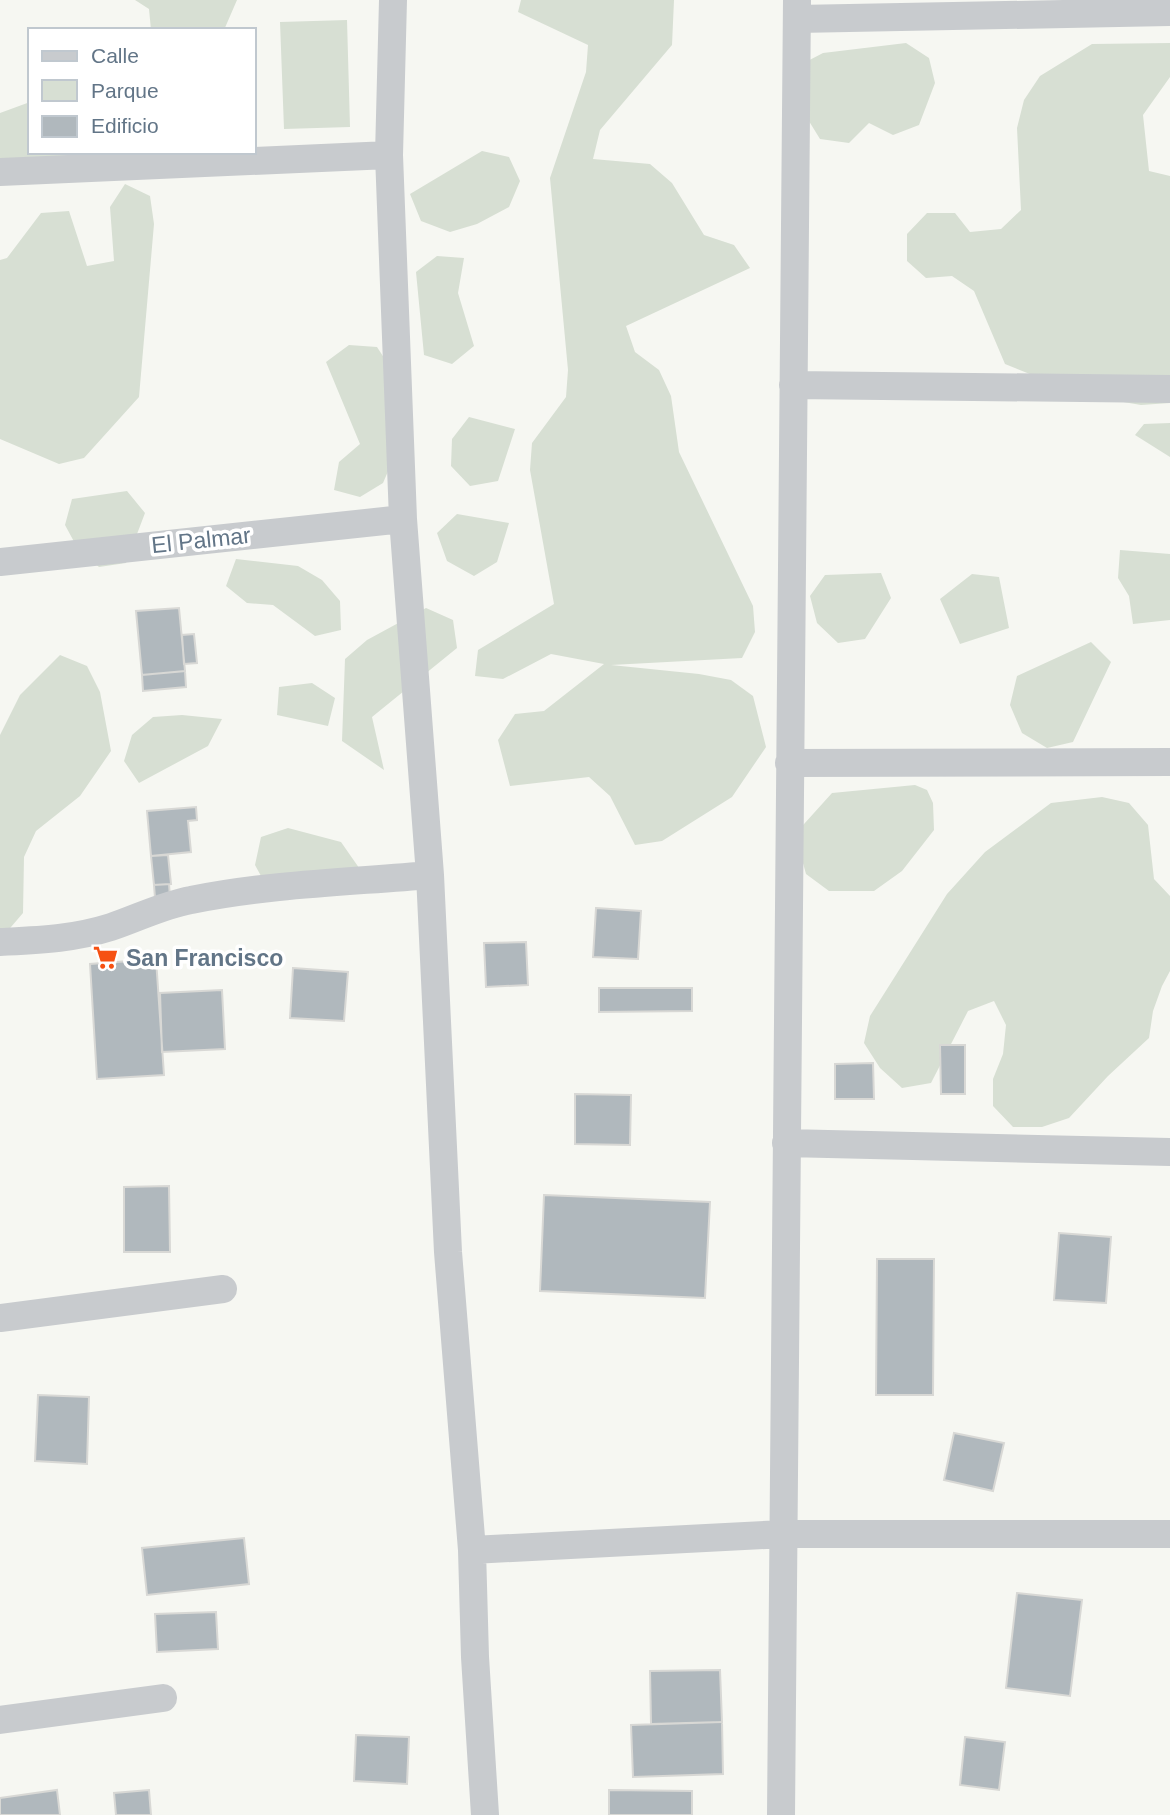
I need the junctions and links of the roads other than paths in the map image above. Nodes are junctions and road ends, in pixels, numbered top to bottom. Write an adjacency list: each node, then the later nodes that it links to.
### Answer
1 (393, 0): 4 (street)
2 (797, 10): 3 (street); 6 (street)
3 (1170, 12)
4 (389, 155): 5 (street); 8 (street)
5 (0, 172)
6 (793, 385): 7 (street); 11 (street)
7 (1170, 389)
8 (403, 519): 9 (street, El Palmar); 12 (street)
9 (0, 562)
10 (1170, 762): 11 (street)
11 (789, 763): 14 (street)
12 (430, 875): 13 (street); 20 (street)
13 (0, 942)
14 (786, 1143): 15 (street); 18 (street)
15 (1170, 1152)
16 (223, 1289): 17 (street)
17 (0, 1318)
18 (783, 1534): 19 (street); 20 (street); 24 (street)
19 (1170, 1534)
20 (472, 1550): 23 (street)
21 (163, 1698): 22 (street)
22 (0, 1720)
23 (485, 1815)
24 (781, 1815)

